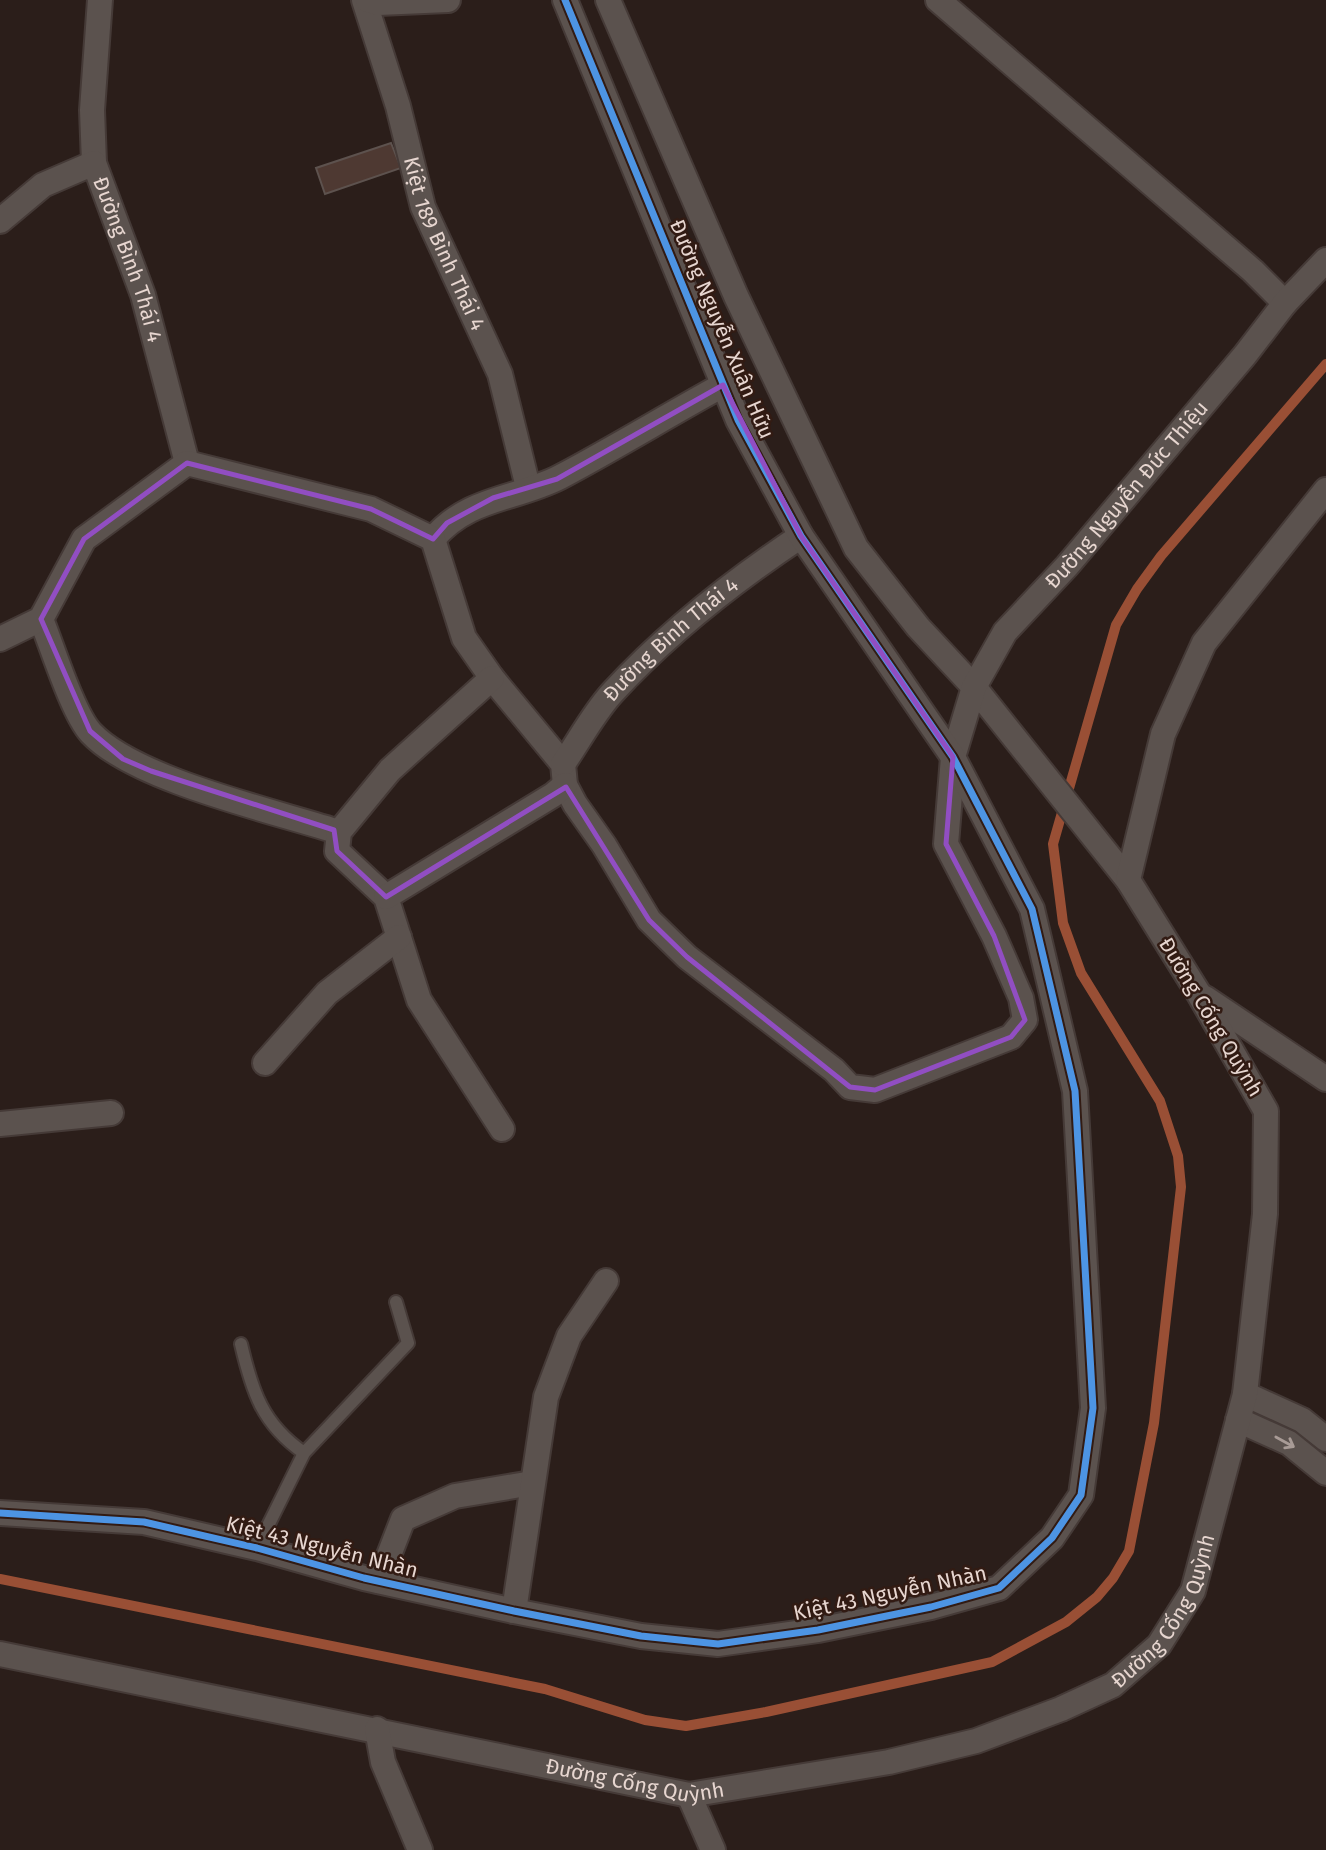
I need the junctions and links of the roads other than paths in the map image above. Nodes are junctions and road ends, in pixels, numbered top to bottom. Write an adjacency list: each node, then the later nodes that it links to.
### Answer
1 (100, 0): 7 (street)
2 (366, 0): 3 (street); 13 (street, Kiệt 189 Bình Thái 4)
3 (448, 0)
4 (565, 0): 11 (street, Đường Nguyễn Xuân Hữu)
5 (608, 0): 20 (street, Đường Nguyễn Xuân Hữu)
6 (938, 0): 10 (street)
7 (94, 163): 8 (street, Đường Bình Thái 4); 12 (street, Đường Bình Thái 4)
8 (0, 221)
9 (1326, 260): 10 (street, Đường Nguyễn Đức Thiệu)
10 (1285, 303): 20 (street, Đường Nguyễn Đức Thiệu)
11 (723, 385): 13 (street); 15 (street, Đường Nguyễn Xuân Hữu)
12 (187, 463): 16 (street); 17 (street)
13 (528, 487): 16 (street)
14 (1326, 490): 24 (street)
15 (801, 536): 21 (street, Đường Nguyễn Xuân Hữu); 22 (street, Đường Bình Thái 4)
16 (433, 539): 19 (street)
17 (41, 619): 18 (street); 23 (street)
18 (0, 639)
19 (492, 678): 22 (street); 23 (street)
20 (974, 687): 21 (street, Đường Nguyễn Đức Thiệu); 24 (street, Đường Nguyễn Xuân Hữu)
21 (953, 757): 22 (street, Đường Nguyễn Đức Thiệu); 45 (street, Kiệt 43 Nguyễn Nhàn)
22 (564, 774): 25 (street, Đường Bình Thái 4)
23 (339, 832): 25 (street)
24 (1128, 880): 27 (street, Đường Cống Quỳnh)
25 (386, 897): 26 (street)
26 (399, 937): 28 (street); 32 (street)
27 (1199, 994): 29 (street); 36 (street, Đường Cống Quỳnh)
28 (265, 1063)
29 (1326, 1079)
30 (111, 1113): 31 (street)
31 (0, 1125)
32 (502, 1129)
33 (606, 1282): 41 (street)
34 (396, 1303): 39 (lane)
35 (241, 1344): 39 (lane)
36 (1245, 1394): 37 (street, Đường Cống Quỳnh); 38 (street)
37 (1238, 1420): 40 (street, one-way to 40); 48 (street, Đường Cống Quỳnh)
38 (1326, 1439)
39 (304, 1453): 43 (lane)
40 (1326, 1473)
41 (532, 1483): 44 (street); 45 (street)
42 (0, 1513): 43 (street, Kiệt 43 Nguyễn Nhàn)
43 (257, 1548): 44 (street, Kiệt 43 Nguyễn Nhàn)
44 (379, 1581): 45 (street, Kiệt 43 Nguyễn Nhàn)
45 (514, 1611)
46 (0, 1654): 47 (street, Đường Cống Quỳnh)
47 (377, 1729): 48 (street, Đường Cống Quỳnh); 49 (street)
48 (689, 1795): 50 (street)
49 (420, 1850)
50 (713, 1850)

